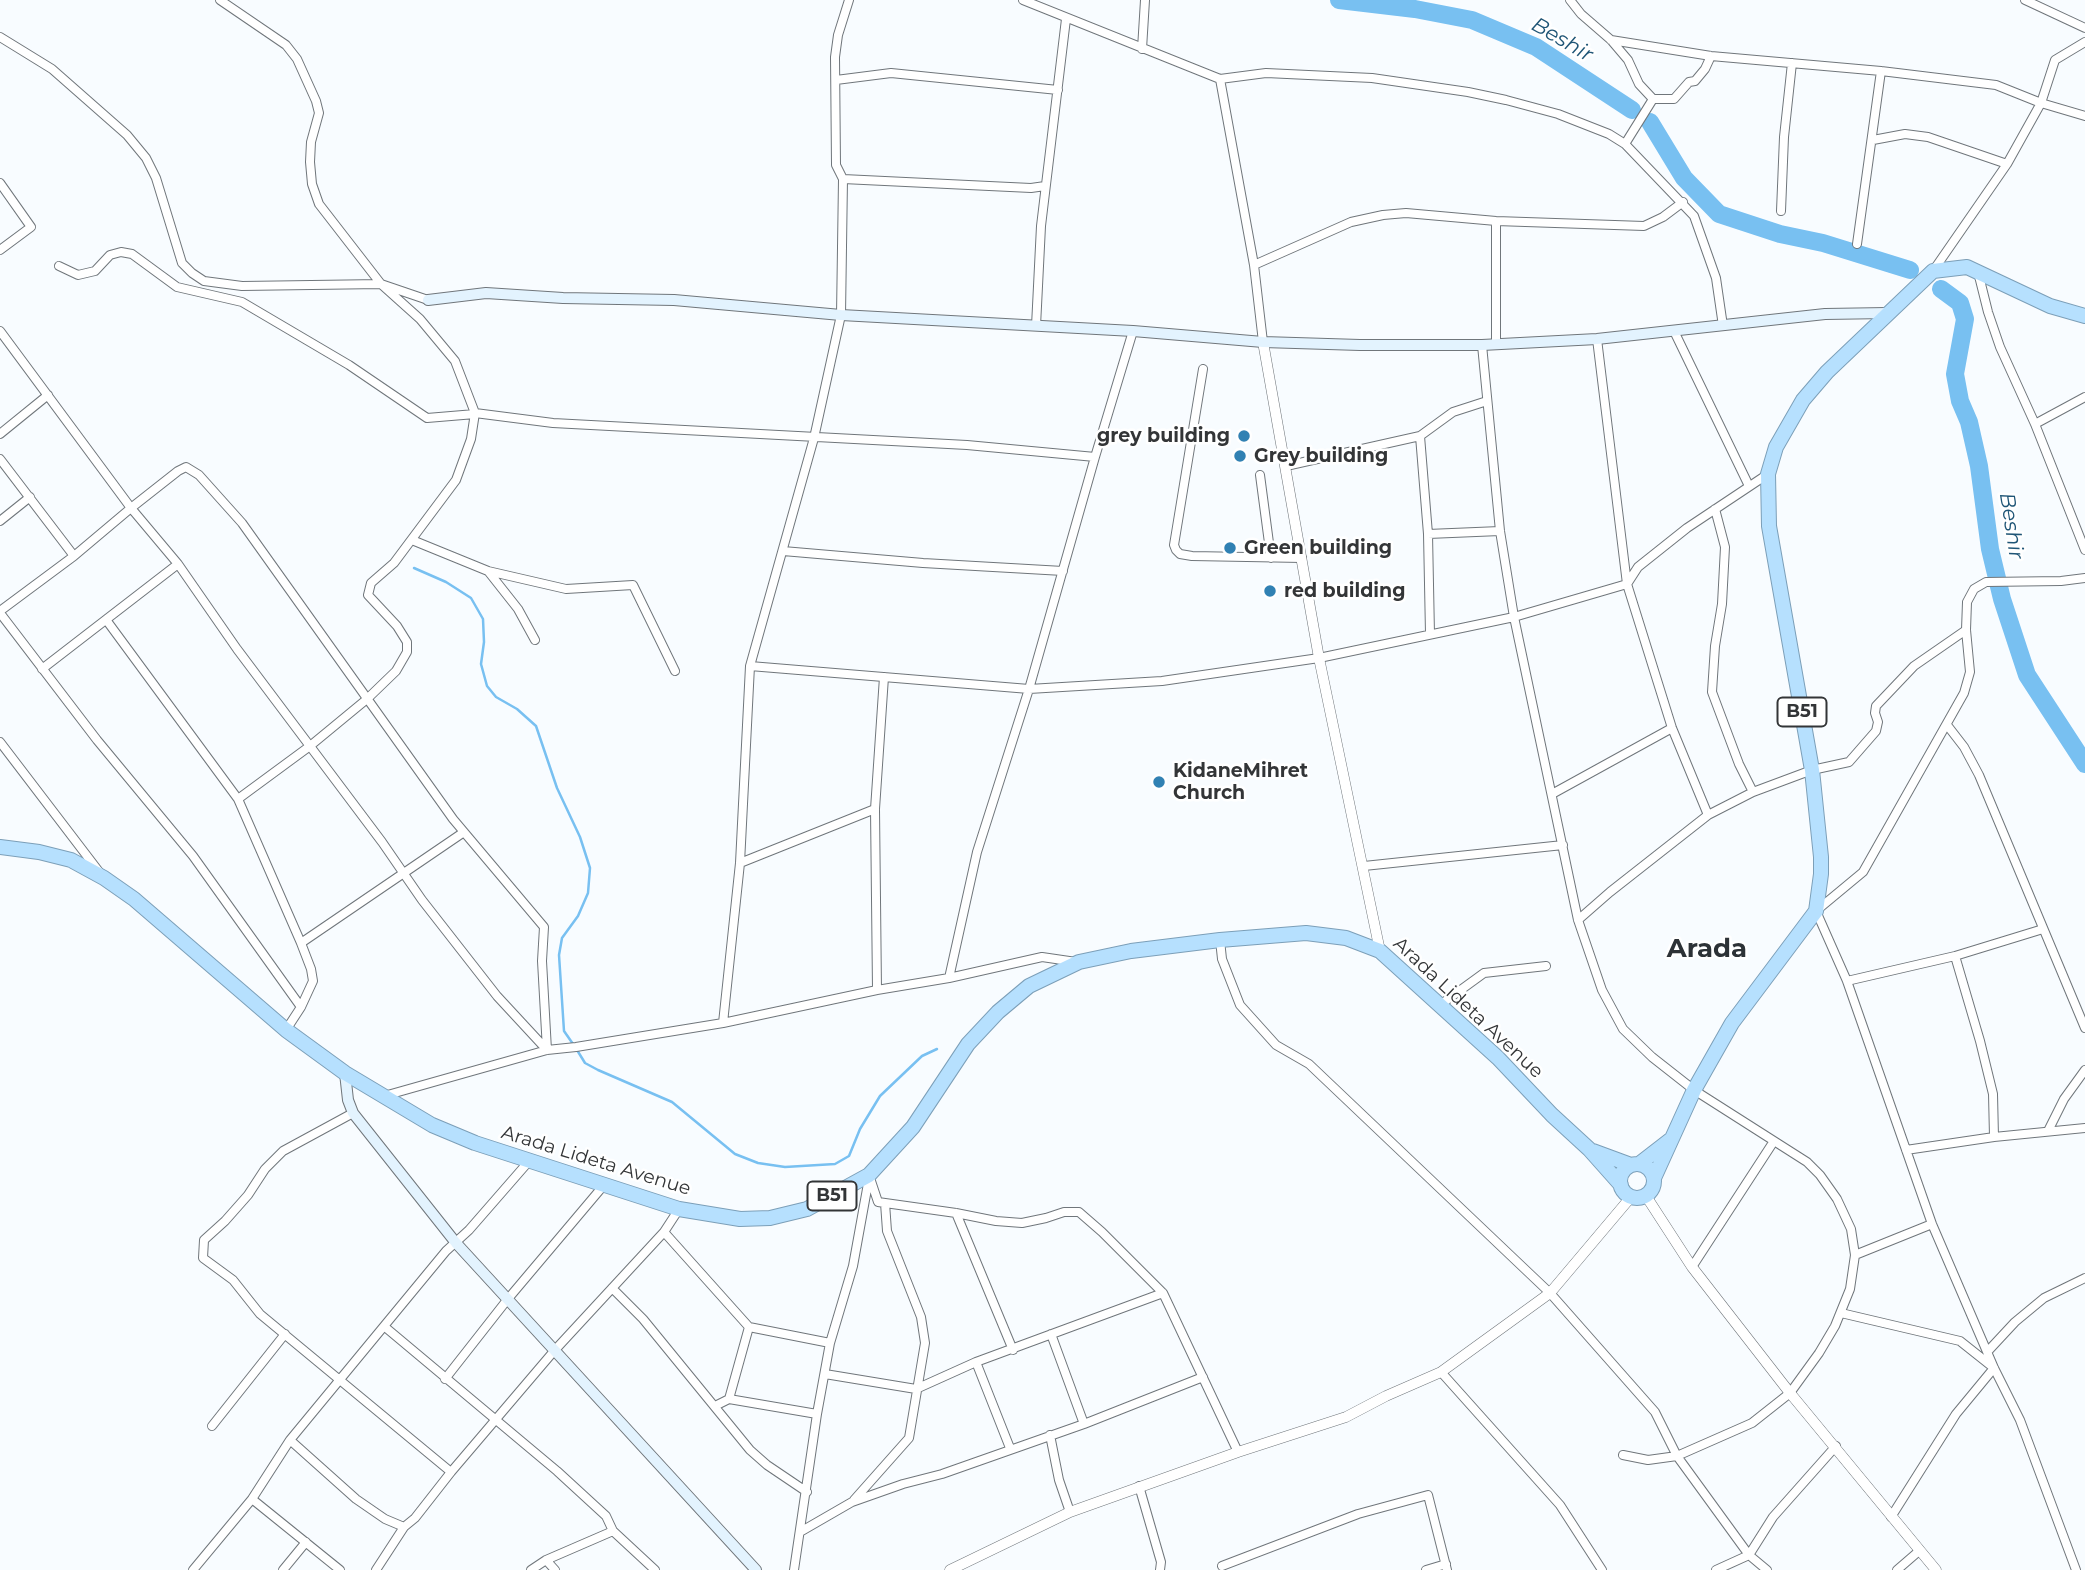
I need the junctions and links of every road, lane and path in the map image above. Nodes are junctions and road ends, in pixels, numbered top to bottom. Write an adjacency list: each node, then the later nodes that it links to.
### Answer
1 (220, 0): 37 (street)
2 (849, 0): 17 (street)
3 (1023, 0): 7 (street)
4 (1145, 0): 12 (street)
5 (1570, 0): 10 (street)
6 (2025, 0): 8 (street)
7 (1066, 19): 12 (street); 18 (street)
8 (2085, 28)
9 (0, 37): 37 (street)
10 (1611, 40): 13 (street); 19 (street)
11 (2085, 42): 20 (street)
12 (1142, 49): 16 (street)
13 (1711, 56): 14 (street); 19 (street)
14 (1792, 63): 15 (street); 29 (street)
15 (1881, 71): 20 (street); 22 (street)
16 (1220, 79): 23 (street); 33 (street)
17 (836, 80): 18 (street); 25 (street)
18 (1058, 90): 27 (street)
19 (1653, 99): 23 (street)
20 (2040, 103): 21 (street); 24 (street)
21 (2085, 116)
22 (1873, 140): 24 (street); 31 (street)
23 (1625, 144): 28 (street)
24 (2007, 164): 35 (street)
25 (843, 179): 27 (street); 40 (street)
26 (0, 183): 32 (street)
27 (1045, 186): 42 (street)
28 (1683, 202): 30 (street); 43 (street)
29 (1781, 211)
30 (1496, 221): 33 (street); 49 (street)
31 (1857, 244)
32 (0, 250)
33 (1254, 265): 48 (street)
34 (59, 266): 55 (street)
35 (1933, 271): 36 (highway); 39 (highway, B51)
36 (1978, 271): 41 (highway); 56 (street)
37 (381, 284): 38 (street); 55 (street)
38 (428, 300): 40 (main road)
39 (1887, 313): 43 (main road); 63 (highway, B51)
40 (841, 315): 42 (main road); 59 (street)
41 (2085, 316)
42 (1035, 326): 44 (main road)
43 (1723, 327): 45 (main road)
44 (1133, 331): 48 (main road); 60 (street)
45 (1674, 331): 47 (main road); 65 (street)
46 (1, 333): 52 (street)
47 (1597, 339): 49 (main road); 82 (street)
48 (1263, 342): 50 (main road); 62 (street)
49 (1496, 344): 50 (main road)
50 (1482, 345): 54 (street)
51 (1203, 369): 76 (street)
52 (48, 395): 57 (street); 67 (street)
53 (2085, 397): 56 (street)
54 (1487, 401): 58 (street); 70 (street)
55 (475, 413): 59 (street); 72 (street)
56 (2035, 424): 73 (street)
57 (0, 434)
58 (1420, 436): 62 (street); 71 (street)
59 (814, 438): 60 (street); 74 (street)
60 (1095, 457): 80 (street)
61 (0, 459): 66 (street)
62 (1286, 466): 77 (street)
63 (1768, 474): 65 (street); 100 (highway, B51)
64 (1260, 475): 76 (street)
65 (1749, 486): 68 (street)
66 (30, 497): 69 (street); 75 (street)
67 (131, 508): 75 (street); 78 (street); 95 (street)
68 (1715, 509): 82 (street); 101 (street)
69 (0, 521)
70 (1500, 531): 71 (street); 84 (street)
71 (1428, 534): 87 (street)
72 (412, 540): 79 (street); 95 (street)
73 (2085, 550)
74 (783, 551): 80 (street); 90 (street)
75 (74, 556): 83 (street)
76 (1271, 558): 77 (street)
77 (1302, 558): 89 (street)
78 (178, 564): 85 (street); 99 (street)
79 (488, 571): 88 (street); 92 (street)
80 (1063, 571): 94 (street)
81 (2085, 578): 86 (street)
82 (1627, 584): 84 (street); 97 (street)
83 (0, 612): 91 (street)
84 (1514, 617): 87 (street); 102 (street)
85 (107, 621): 91 (street); 103 (street)
86 (1966, 630): 96 (street); 100 (street)
87 (1430, 634): 89 (street)
88 (535, 640)
89 (1319, 658): 94 (street); 110 (street)
90 (750, 666): 93 (street); 109 (street)
91 (42, 669): 126 (street)
92 (675, 671)
93 (884, 677): 94 (street); 104 (street)
94 (1030, 688): 122 (street)
95 (367, 699): 99 (street); 106 (street)
96 (1947, 725): 113 (street); 115 (street)
97 (1672, 728): 102 (street); 105 (street)
98 (0, 742): 112 (street)
99 (310, 746): 103 (street); 111 (street)
100 (1812, 770): 101 (street); 113 (highway, B51)
101 (1753, 792): 105 (street)
102 (1552, 794): 107 (street)
103 (239, 799): 117 (street)
104 (874, 809): 109 (street); 124 (street)
105 (1708, 815): 114 (street)
106 (464, 832): 111 (street); 130 (street)
107 (1563, 845): 110 (street); 114 (street)
108 (0, 847): 112 (highway, Arada Lideta Avenue / B51)
109 (740, 863): 127 (street)
110 (1364, 866): 118 (street)
111 (404, 874): 117 (street); 130 (street)
112 (104, 878): 129 (highway, Arada Lideta Avenue / B51)
113 (1816, 911): 123 (street); 133 (highway)
114 (1578, 920): 133 (street)
115 (2043, 929): 119 (street); 128 (street)
116 (1220, 940): 118 (highway, Arada Lideta Avenue / B51); 120 (highway, Arada Lideta Avenue / B51); 161 (street)
117 (301, 943): 126 (street)
118 (1380, 951): 125 (highway, Arada Lideta Avenue / B51)
119 (1955, 956): 123 (street); 138 (street)
120 (1079, 962): 122 (street); 145 (highway, Arada Lideta Avenue / B51)
121 (1546, 965): 125 (street)
122 (949, 978): 124 (street)
123 (1847, 981): 142 (street)
124 (877, 990): 127 (street)
125 (1440, 1005): 141 (highway, Arada Lideta Avenue / B51)
126 (301, 1007): 129 (street)
127 (723, 1023): 130 (street)
128 (2085, 1028)
129 (286, 1030): 132 (highway, Arada Lideta Avenue / B51)
130 (547, 1050): 134 (street)
131 (2085, 1070): 137 (street)
132 (345, 1073): 134 (highway, Arada Lideta Avenue / B51); 135 (main road)
133 (1694, 1090): 139 (highway); 140 (street)
134 (381, 1096): 143 (highway, Arada Lideta Avenue / B51)
135 (353, 1113): 155 (main road); 166 (street)
136 (2085, 1128): 137 (street)
137 (2048, 1131): 138 (street)
138 (1994, 1137): 142 (street)
139 (1671, 1139): 144 (highway); 146 (highway)
140 (1774, 1141): 156 (street); 157 (street)
141 (1589, 1149): 144 (highway, Arada Lideta Avenue / B51); 148 (highway, Arada Lideta Avenue / B51)
142 (1906, 1150): 153 (street)
143 (530, 1160): 147 (highway, Arada Lideta Avenue / B51); 155 (street)
144 (1635, 1164): 146 (highway, Arada Lideta Avenue / B51); 148 (highway)
145 (869, 1175): 150 (street); 151 (highway, Arada Lideta Avenue / B51); 168 (street)
146 (1654, 1178): 149 (highway)
147 (604, 1185): 151 (highway, Arada Lideta Avenue / B51); 162 (street)
148 (1621, 1185): 149 (highway, Arada Lideta Avenue / B51)
149 (1639, 1196): 157 (street); 161 (street)
150 (885, 1203): 152 (street); 179 (street)
151 (679, 1209): 154 (street)
152 (956, 1213): 160 (street); 169 (street)
153 (1932, 1224): 156 (street); 171 (street)
154 (664, 1232): 159 (street); 164 (street)
155 (456, 1243): 162 (main road); 165 (street)
156 (1855, 1255): 163 (street)
157 (1692, 1267): 180 (street)
158 (2085, 1278): 171 (street)
159 (612, 1288): 170 (street); 182 (street)
160 (1163, 1293): 167 (street); 176 (street)
161 (1550, 1293): 174 (street); 193 (street)
162 (507, 1300): 170 (main road); 177 (street)
163 (1841, 1313): 173 (street); 180 (street)
164 (749, 1326): 168 (street); 181 (street)
165 (385, 1327): 177 (street); 178 (street)
166 (285, 1334): 178 (street); 186 (street)
167 (1051, 1334): 169 (street); 185 (street)
168 (830, 1343): 175 (street)
169 (1013, 1350): 172 (street)
170 (554, 1351): 184 (street); 217 (main road)
171 (1988, 1351): 173 (street)
172 (976, 1362): 179 (street); 190 (street)
173 (1994, 1368): 200 (street); 227 (street)
174 (1441, 1371): 191 (street); 222 (street)
175 (825, 1374): 179 (street); 183 (street)
176 (1203, 1377): 185 (street); 191 (street)
177 (445, 1379): 184 (street)
178 (340, 1380): 188 (street); 194 (street)
179 (916, 1389): 198 (street)
180 (1790, 1393): 189 (street); 193 (street)
181 (729, 1399): 182 (street); 183 (street)
182 (715, 1406): 196 (street)
183 (817, 1414): 196 (street)
184 (495, 1421): 194 (street); 202 (street)
185 (1084, 1424): 187 (street)
186 (212, 1426)
187 (1050, 1435): 190 (street); 199 (street)
188 (290, 1440): 197 (street); 201 (street)
189 (1836, 1446): 200 (street); 206 (street)
190 (1010, 1448): 198 (street)
191 (1238, 1452): 195 (street)
192 (1623, 1455): 193 (street)
193 (1677, 1456): 206 (street)
194 (451, 1472): 201 (street)
195 (1139, 1486): 199 (street); 220 (street)
196 (807, 1492): 203 (street)
197 (252, 1499): 204 (street); 210 (street)
198 (852, 1502): 203 (street)
199 (1070, 1512): 219 (street)
200 (1891, 1517): 205 (street)
201 (404, 1527): 213 (street)
202 (614, 1531): 207 (street); 216 (street)
203 (800, 1532): 218 (street)
204 (306, 1542): 211 (street); 212 (street)
205 (1919, 1551): 225 (street); 226 (street)
206 (1749, 1555): 223 (street); 224 (street)
207 (546, 1560): 214 (street); 215 (street)
208 (1222, 1566): 209 (street)
209 (1446, 1567): 221 (street)
210 (194, 1570)
211 (283, 1570)
212 (340, 1570)
213 (376, 1570)
214 (531, 1570)
215 (555, 1570)
216 (655, 1570)
217 (756, 1570)
218 (794, 1570)
219 (950, 1570)
220 (1160, 1570)
221 (1426, 1570)
222 (1602, 1570)
223 (1716, 1570)
224 (1767, 1570)
225 (1897, 1570)
226 (1936, 1570)
227 (2076, 1570)

